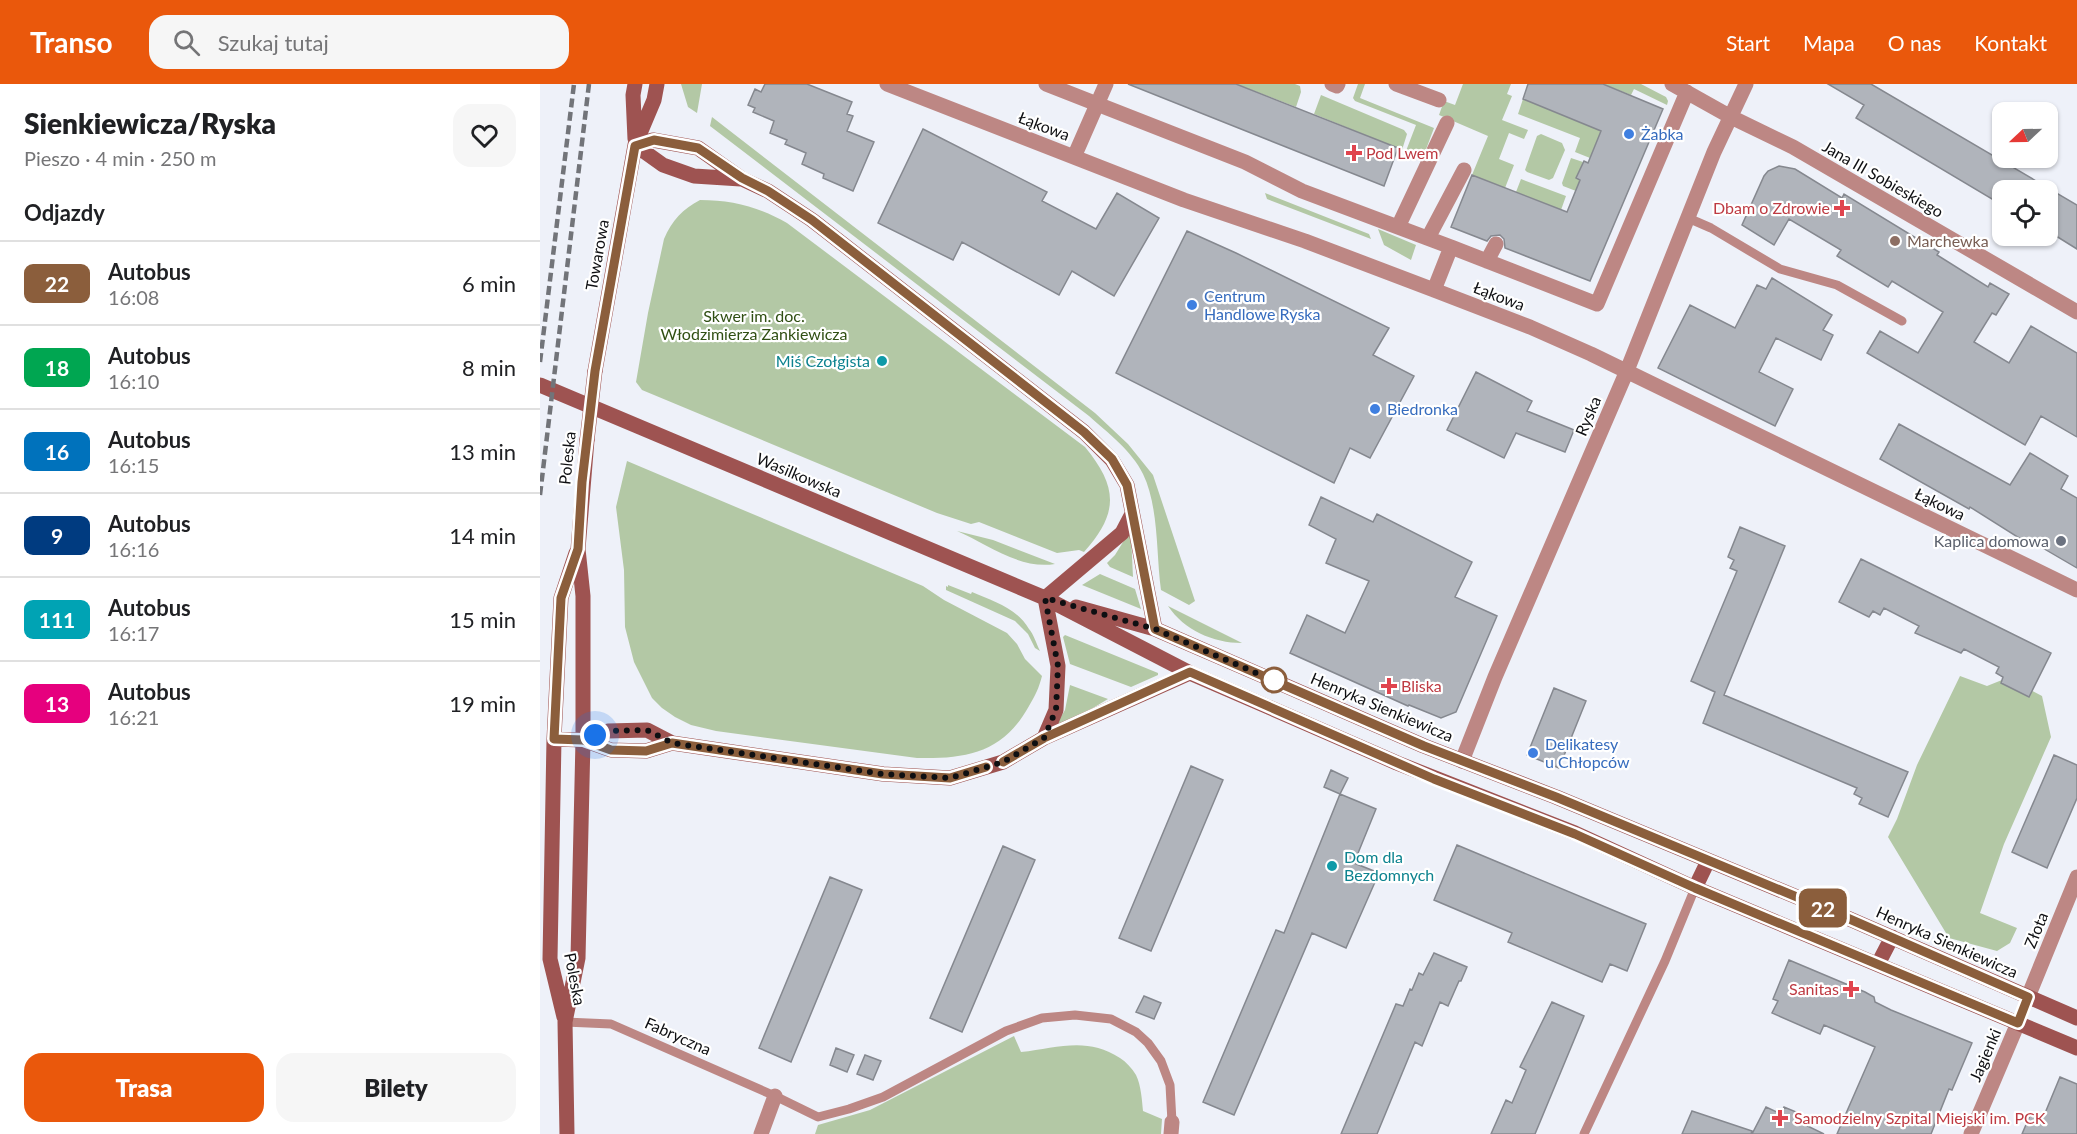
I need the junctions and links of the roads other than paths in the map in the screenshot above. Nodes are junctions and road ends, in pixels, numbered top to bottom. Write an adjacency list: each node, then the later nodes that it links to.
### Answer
1 (635, 84): 16 (main road, Towarowa)
2 (657, 84): 16 (main road, Towarowa)
3 (887, 84): 17 (street, Łąkowa)
4 (1046, 84): 13 (street)
5 (1106, 84): 13 (street)
6 (1332, 84): 7 (street)
7 (1338, 84)
8 (1396, 84): 12 (street)
9 (1672, 84): 11 (street, Jana III Sobieskiego)
10 (1746, 84): 14 (street, Ryska)
11 (1687, 92): 14 (street, Jana III Sobieskiego); 25 (street)
12 (1439, 100)
13 (1098, 105): 17 (street); 21 (street)
14 (1731, 117): 20 (street, Ryska); 27 (street, Jana III Sobieskiego)
15 (1448, 123): 21 (street)
16 (635, 146): 19 (main road); 19 (main road); 29 (main road, Towarowa)
17 (1074, 157): 26 (street, Łąkowa)
18 (1464, 170): 22 (street)
19 (742, 178): 32 (main road)
20 (1688, 218): 28 (lane); 30 (street, Ryska)
21 (1398, 227): 22 (street)
22 (1428, 238): 24 (street)
23 (1496, 244): 25 (street)
24 (1451, 247): 25 (street); 26 (street)
25 (1488, 261)
26 (1434, 290): 30 (street, Łąkowa)
27 (2077, 312)
28 (1902, 321)
29 (595, 371): 33 (main road, Poleska, bridge)
30 (1626, 373): 34 (street, Łąkowa); 41 (street, Ryska)
31 (540, 385): 35 (main road, Wasilkowska)
32 (1132, 514): 35 (main road); 36 (main road)
33 (578, 549): 39 (main road, Poleska); 40 (main road, Poleska)
34 (2077, 590)
35 (1045, 598): 36 (main road, Henryka Sienkiewicza); 37 (main road); 38 (main road)
36 (1155, 629): 41 (main road, Henryka Sienkiewicza)
37 (1190, 672): 38 (main road); 44 (main road)
38 (1044, 738): 40 (main road)
39 (554, 739): 40 (main road); 49 (main road, Poleska)
40 (583, 740): 49 (main road, Poleska)
41 (1462, 761): 42 (main road, Henryka Sienkiewicza)
42 (1708, 861): 44 (main road); 45 (main road, Henryka Sienkiewicza)
43 (2077, 877): 47 (street, Złota)
44 (1695, 888): 46 (main road); 56 (lane)
45 (1892, 937): 46 (main road); 47 (main road, Henryka Sienkiewicza)
46 (1878, 964): 50 (main road)
47 (2028, 997): 48 (main road, Henryka Sienkiewicza); 50 (main road)
48 (2077, 1018)
49 (565, 1022): 52 (lane, Fabryczna); 54 (main road, Poleska)
50 (2018, 1023): 51 (main road); 57 (street, Jagienki)
51 (2077, 1048)
52 (775, 1096): 53 (lane, Fabryczna); 55 (street)
53 (1172, 1128)
54 (567, 1134)
55 (761, 1134)
56 (1584, 1134)
57 (1971, 1134)

